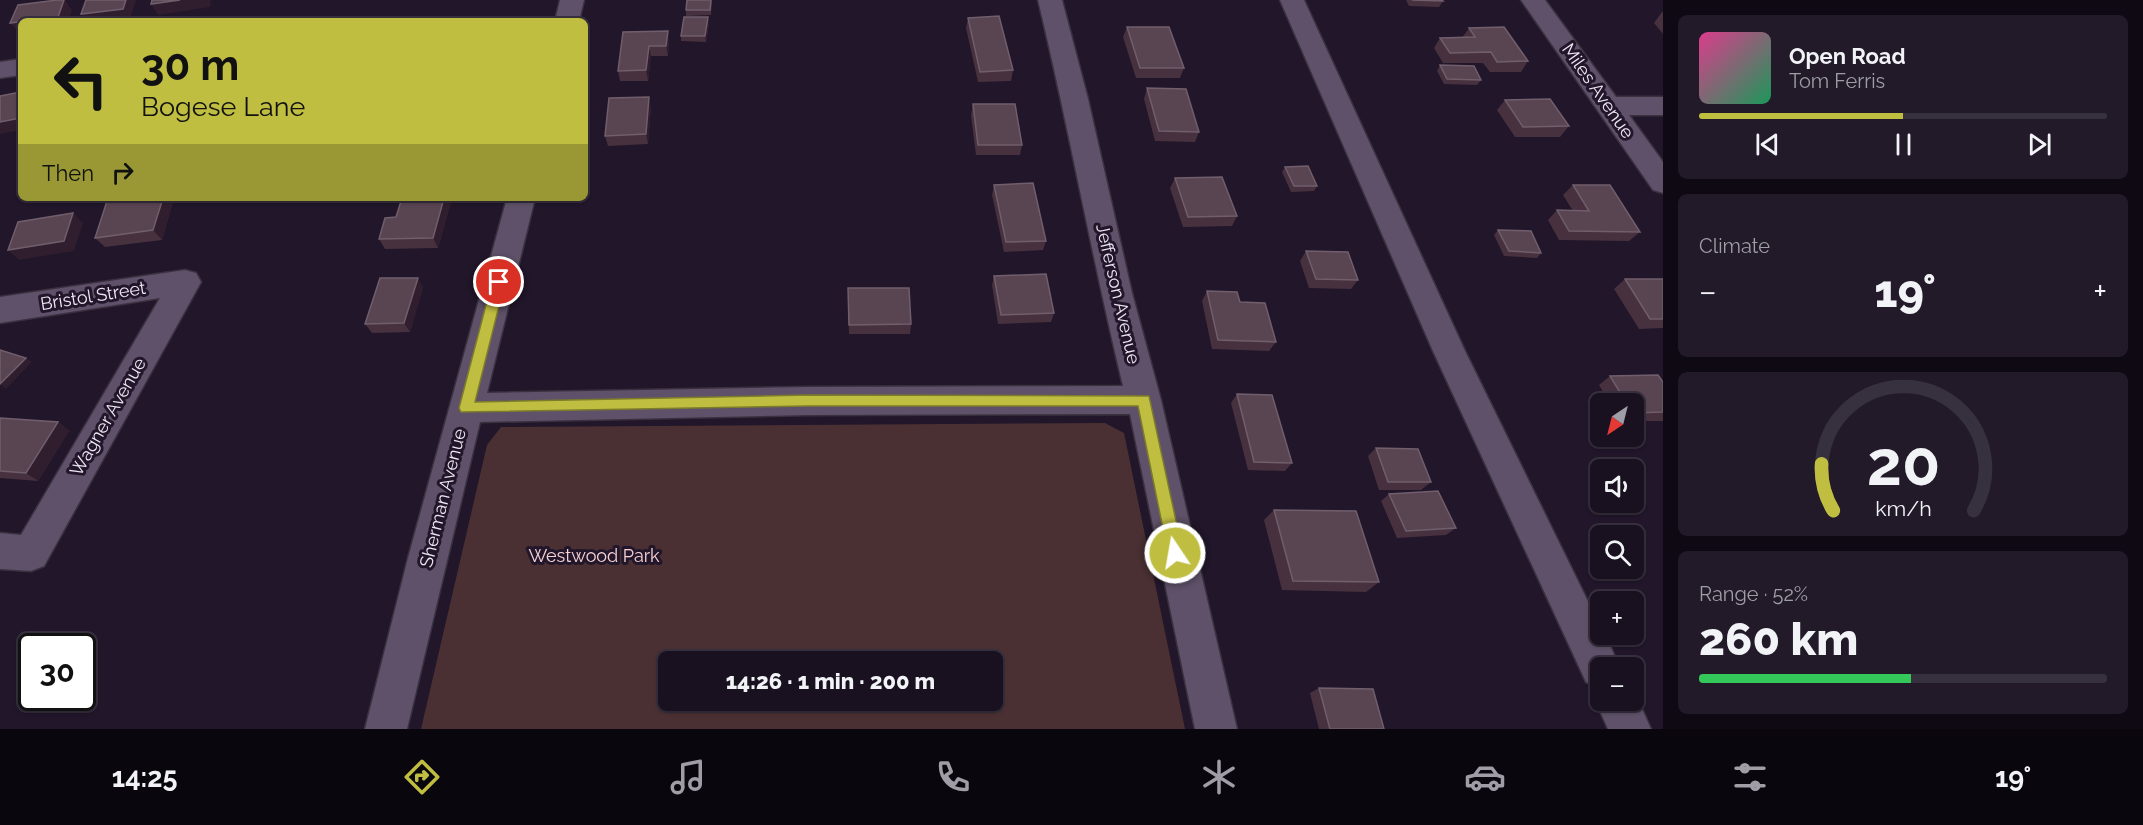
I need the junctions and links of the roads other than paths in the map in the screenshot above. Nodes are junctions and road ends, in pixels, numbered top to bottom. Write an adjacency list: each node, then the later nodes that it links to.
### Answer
1 (572, 0): 5 (street)
2 (1050, 0): 14 (street, Jefferson Avenue)
3 (1292, 0): 17 (street)
4 (1533, 0): 8 (street, Miles Avenue)
5 (568, 18)
6 (18, 67): 7 (street)
7 (0, 70)
8 (1609, 106): 9 (street); 10 (street, Miles Avenue)
9 (1663, 106)
10 (1663, 183)
11 (520, 201): 15 (street, Sherman Avenue)
12 (185, 282): 13 (street, Bristol Street); 16 (street, Wagner Avenue)
13 (0, 310)
14 (1144, 400): 15 (street); 20 (street, Jefferson Avenue)
15 (466, 408): 19 (street, Sherman Avenue)
16 (15, 552)
17 (1595, 657)
18 (1621, 711): 21 (street)
19 (386, 729)
20 (1216, 729)
21 (1630, 729)

